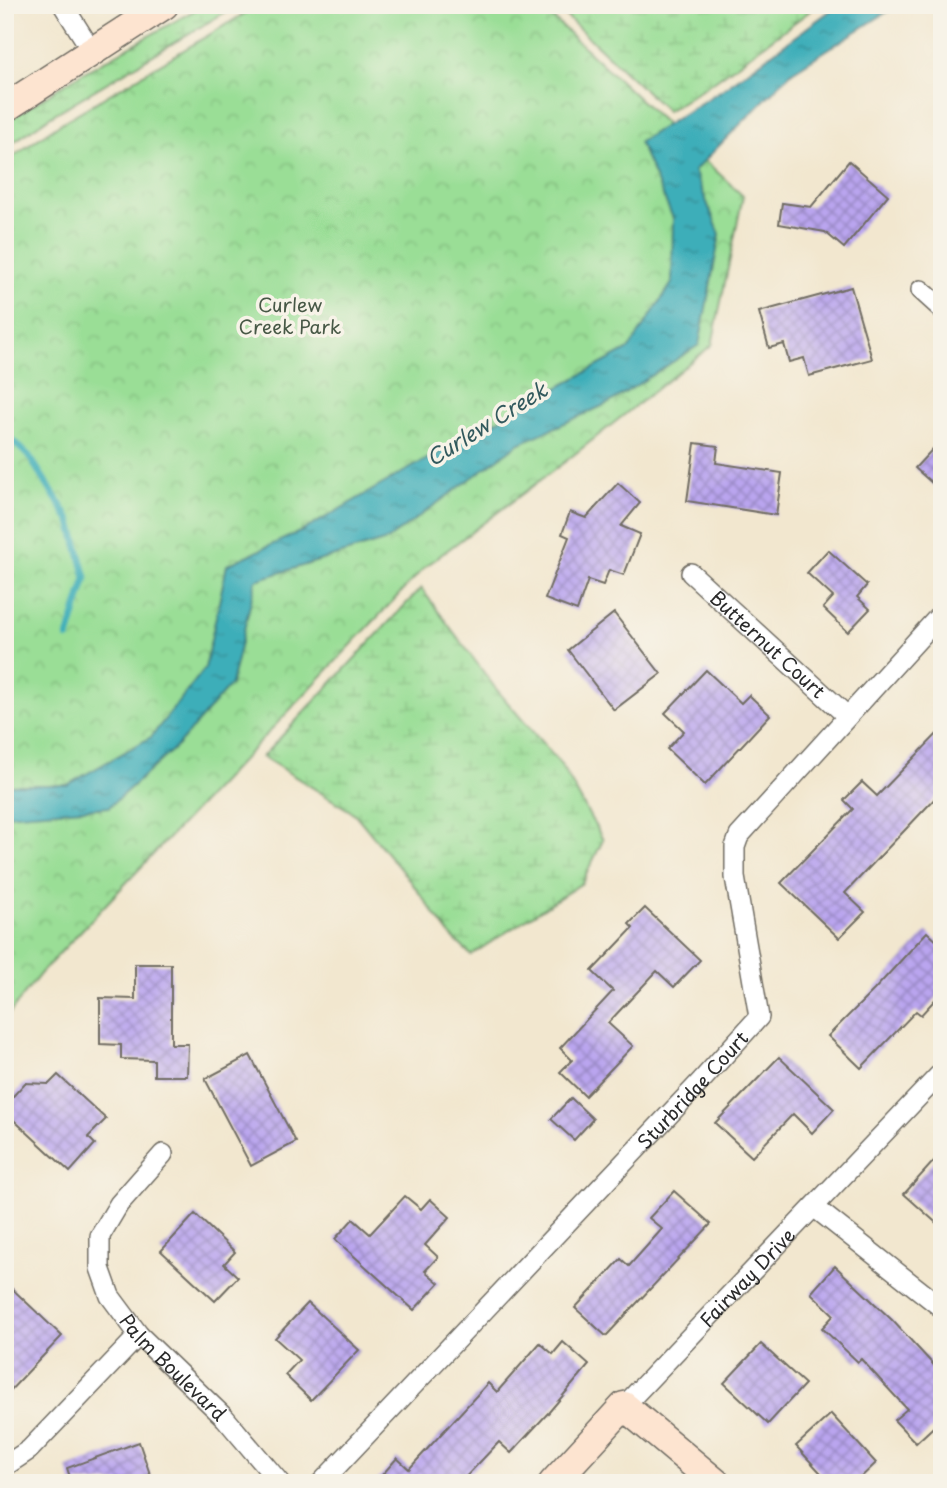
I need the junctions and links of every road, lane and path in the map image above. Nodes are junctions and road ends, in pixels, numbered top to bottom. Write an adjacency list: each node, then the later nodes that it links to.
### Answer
1 (63, 5): 3 (street)
2 (164, 5): 3 (street)
3 (92, 51): 4 (street)
4 (5, 108)
5 (921, 290): 6 (street)
6 (942, 309)
7 (691, 573): 9 (street, Butternut Court)
8 (942, 613): 9 (street, Sturbridge Court)
9 (847, 716): 18 (street, Sturbridge Court)
10 (942, 1072): 12 (street, Fairway Drive)
11 (163, 1154): 14 (street, Palm Boulevard)
12 (814, 1207): 13 (street); 15 (street, Fairway Drive)
13 (942, 1308)
14 (139, 1335): 16 (street); 17 (street, Palm Boulevard)
15 (624, 1406): 19 (street, Fairway Drive); 20 (street)
16 (5, 1466)
17 (280, 1483)
18 (321, 1483)
19 (553, 1483)
20 (716, 1483)

